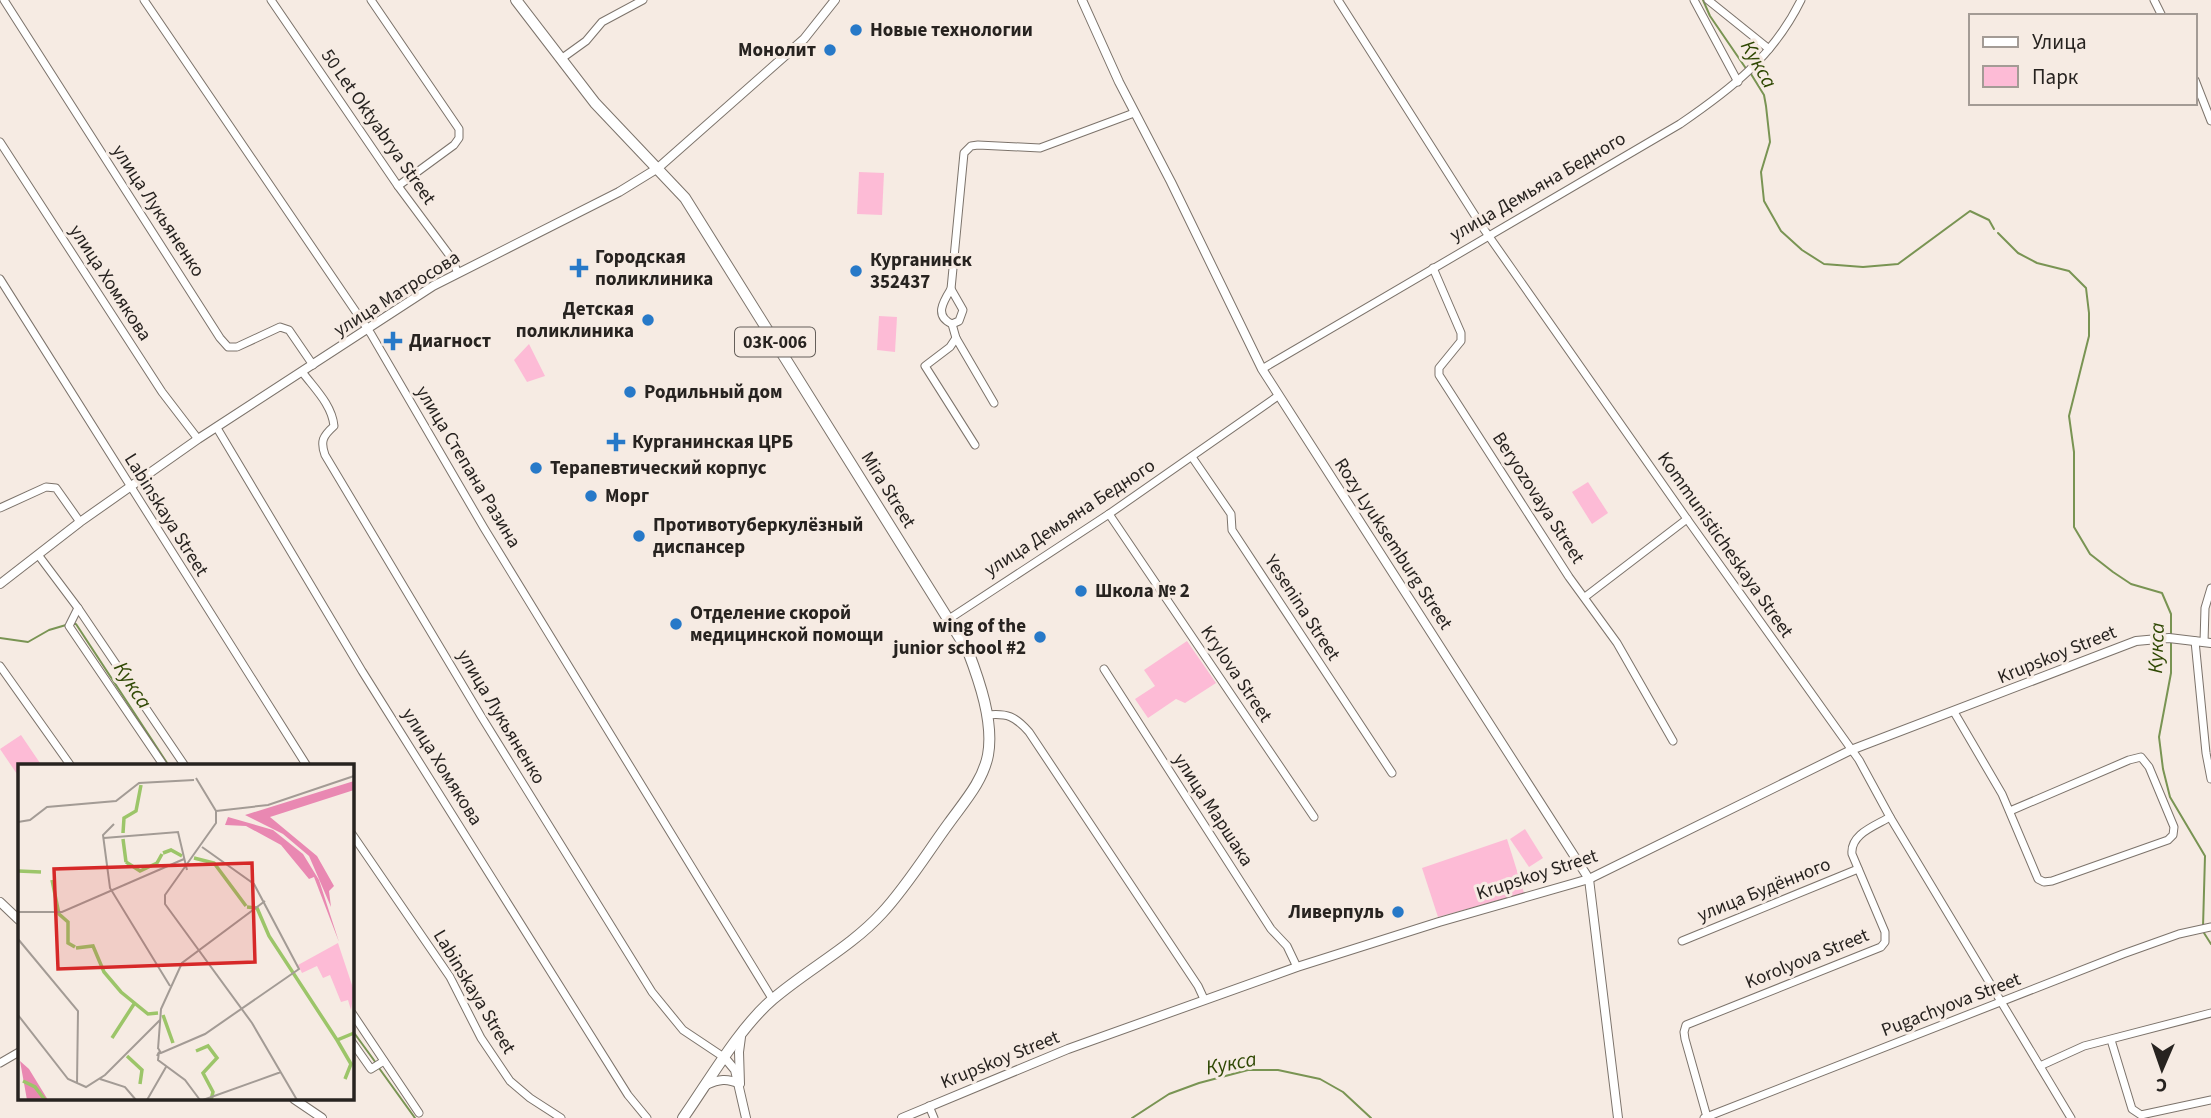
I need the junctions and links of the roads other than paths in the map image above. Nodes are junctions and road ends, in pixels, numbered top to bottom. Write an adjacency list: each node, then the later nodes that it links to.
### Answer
1 (4, 0): 30 (street, улица Лукьяненко)
2 (144, 0): 28 (street, улица Степана Разина)
3 (271, 0): 21 (street, 50 Let Oktyabrya Street)
4 (371, 0): 21 (street)
5 (516, 0): 14 (main road, Mira Street / 03К-006)
6 (643, 0): 14 (street)
7 (835, 0): 20 (street, улица Матросова)
8 (1082, 0): 17 (street, Rozy Lyuksemburg Street)
9 (1338, 0): 22 (street, Kommunisticheskaya Street)
10 (1694, 0): 15 (street)
11 (1707, 0): 13 (street)
12 (1801, 0): 13 (street, улица Демьяна Бедного)
13 (1769, 49): 15 (street, улица Демьяна Бедного)
14 (561, 59): 20 (main road, Mira Street / 03К-006)
15 (1738, 82): 22 (street, улица Демьяна Бедного)
16 (2197, 85): 18 (street)
17 (1134, 113): 26 (street); 31 (street, Rozy Lyuksemburg Street)
18 (2211, 121)
19 (0, 142): 36 (street, улица Хомякова)
20 (658, 168): 24 (street, улица Матросова); 49 (main road, Mira Street / 03К-006)
21 (398, 186): 24 (street, 50 Let Oktyabrya Street)
22 (1489, 235): 23 (street, улица Демьяна Бедного); 42 (street, Kommunisticheskaya Street)
23 (1433, 268): 31 (street, улица Демьяна Бедного); 47 (street, Beryozovaya Street)
24 (457, 273): 28 (street, улица Матросова)
25 (0, 279): 39 (street, Labinskaya Street)
26 (951, 289): 27 (street); 27 (street)
27 (952, 324): 29 (street)
28 (367, 329): 30 (street, улица Матросова); 75 (street, улица Степана Разина)
29 (956, 338): 34 (street); 37 (street)
30 (313, 365): 32 (street, улица Матросова)
31 (1262, 369): 33 (street, Rozy Lyuksemburg Street)
32 (303, 373): 35 (street, улица Матросова); 83 (street, улица Лукьяненко)
33 (1278, 396): 38 (street, улица Демьяна Бедного); 68 (street, Rozy Lyuksemburg Street)
34 (994, 403)
35 (217, 428): 36 (street, улица Матросова); 96 (street, улица Хомякова)
36 (198, 439): 39 (street, улица Матросова)
37 (975, 445)
38 (1192, 457): 41 (street, улица Демьяна Бедного); 61 (street, Yesenina Street)
39 (130, 488): 43 (street, улица Матросова); 60 (street, Labinskaya Street)
40 (0, 508): 43 (street)
41 (1109, 514): 49 (street, улица Демьяна Бедного); 64 (street, Krylova Street)
42 (1687, 519): 47 (street); 56 (street, Kommunisticheskaya Street)
43 (80, 522): 44 (street, улица Матросова)
44 (38, 556): 45 (street, улица Матросова); 48 (street)
45 (0, 584)
46 (2211, 588): 50 (street)
47 (1585, 597): 55 (street, Beryozovaya Street)
48 (78, 608): 58 (street); 59 (street)
49 (949, 619): 54 (main road, Mira Street / 03К-006)
50 (2203, 642): 53 (street, Krupskoy Street); 62 (street)
51 (0, 666): 57 (street)
52 (1104, 669): 73 (street, улица Маршака)
53 (1954, 712): 56 (street, Krupskoy Street); 63 (street)
54 (987, 715): 74 (street); 75 (main road, 03К-006)
55 (1673, 741)
56 (1851, 750): 65 (street, Kommunisticheskaya Street); 68 (street, Krupskoy Street)
57 (70, 764)
58 (163, 764)
59 (185, 764)
60 (306, 764)
61 (1392, 773)
62 (2211, 779)
63 (2010, 811): 63 (street)
64 (1314, 817)
65 (1890, 817): 67 (street, Korolyova Street); 76 (street, Kommunisticheskaya Street)
66 (354, 837): 95 (street, Labinskaya Street)
67 (1858, 869): 72 (street, улица Будённого); 93 (street, Korolyova Street)
68 (1589, 879): 73 (street, Krupskoy Street); 101 (street, Rozy Lyuksemburg Street)
69 (0, 902): 70 (street)
70 (18, 919)
71 (2210, 927): 76 (street, Pugachyova Street)
72 (1682, 941)
73 (1297, 967): 74 (street, Krupskoy Street)
74 (1204, 999): 91 (street, Krupskoy Street)
75 (773, 1000): 79 (main road, 03К-006)
76 (2000, 1003): 86 (street, Kommunisticheskaya Street); 93 (street, Pugachyova Street)
77 (2211, 1013): 80 (street)
78 (354, 1017): 85 (street)
79 (741, 1037): 83 (main road, 03К-006); 87 (street)
80 (2111, 1040): 86 (street); 90 (street)
81 (354, 1045): 85 (street)
82 (18, 1053): 84 (street)
83 (725, 1058): 87 (street); 88 (main road, 03К-006)
84 (0, 1063)
85 (379, 1064): 92 (street)
86 (2040, 1066): 102 (street, Kommunisticheskaya Street)
87 (740, 1084): 88 (street); 98 (street)
88 (706, 1086): 97 (main road, 03К-006)
89 (295, 1100): 94 (street)
90 (2211, 1100)
91 (929, 1106): 99 (street, Krupskoy Street); 100 (street)
92 (419, 1113)
93 (1705, 1117)
94 (322, 1118)
95 (561, 1118)
96 (647, 1118)
97 (683, 1118)
98 (746, 1118)
99 (902, 1118)
100 (934, 1118)
101 (1618, 1118)
102 (2071, 1118)

